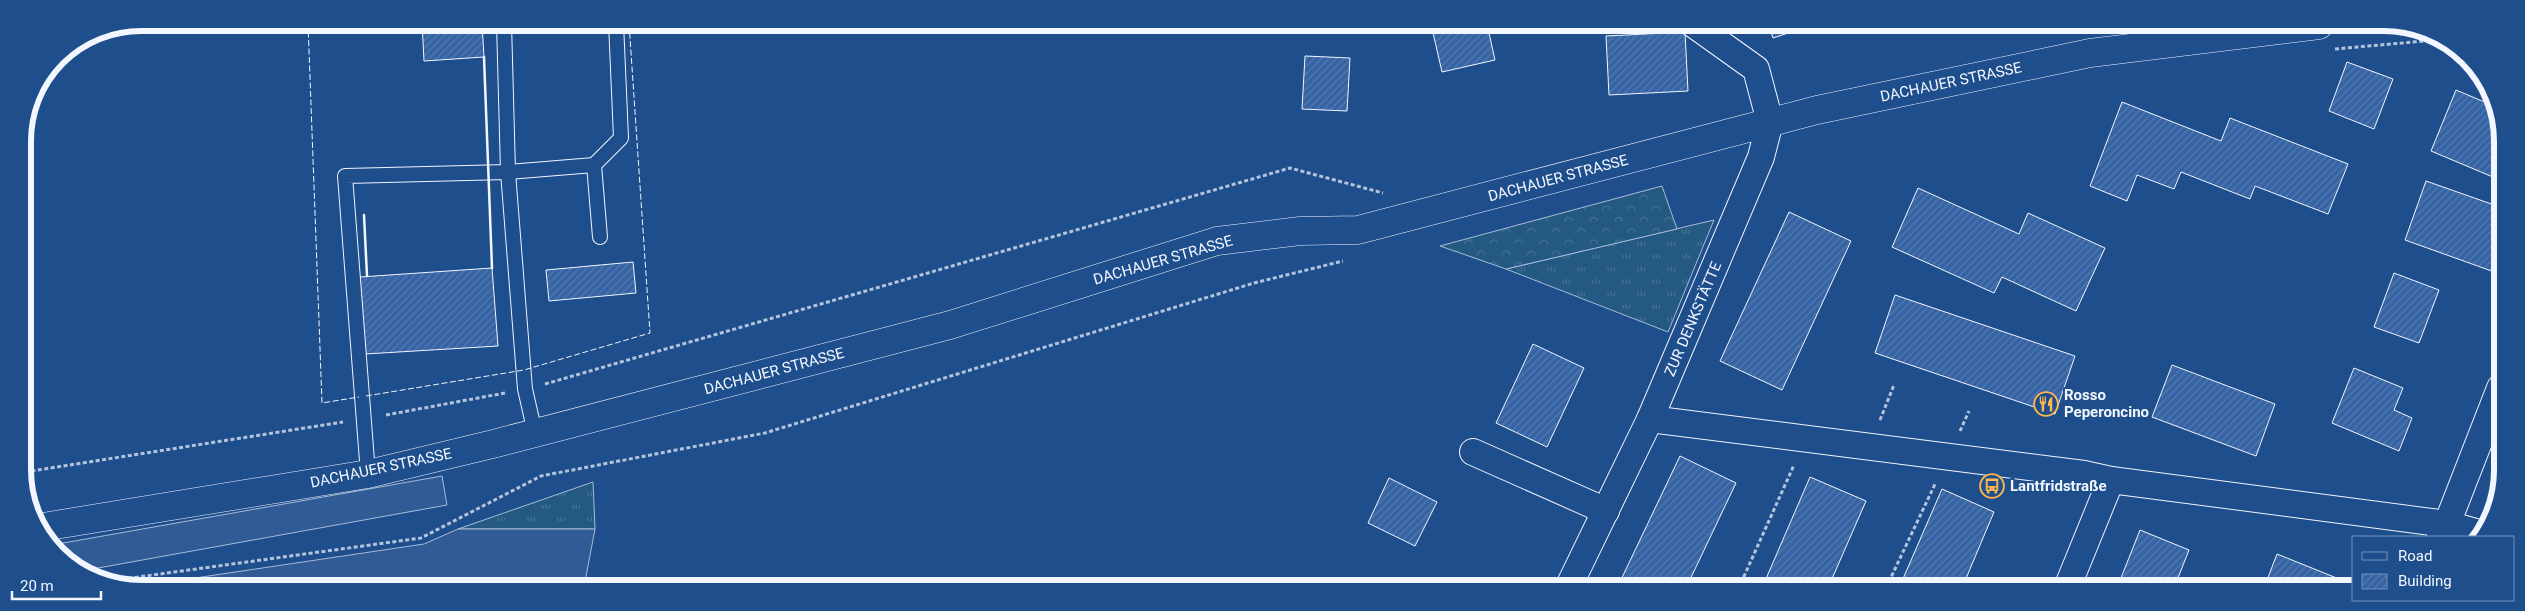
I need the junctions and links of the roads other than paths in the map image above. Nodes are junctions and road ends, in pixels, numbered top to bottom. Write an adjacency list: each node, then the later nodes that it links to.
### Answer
1 (504, 31): 7 (lane)
2 (616, 31): 6 (lane)
3 (1705, 31): 5 (street)
4 (2268, 31): 5 (street, DACHAUER STRASSE)
5 (1770, 122): 10 (street, ZUR DENKSTÄTTE); 11 (street, DACHAUER STRASSE)
6 (594, 165): 7 (lane); 8 (lane)
7 (508, 172): 11 (lane); 13 (lane)
8 (600, 237)
9 (2494, 403): 17 (street)
10 (1650, 419): 14 (street); 15 (street, ZUR DENKSTÄTTE)
11 (535, 433): 13 (street, DACHAUER STRASSE)
12 (1473, 452): 15 (street)
13 (368, 474): 16 (street, DACHAUER STRASSE)
14 (2111, 480): 17 (street); 20 (street)
15 (1606, 512): 19 (street, ZUR DENKSTÄTTE)
16 (47, 526)
17 (2444, 530): 18 (street)
18 (2474, 533)
19 (1572, 580)
20 (2070, 580)

